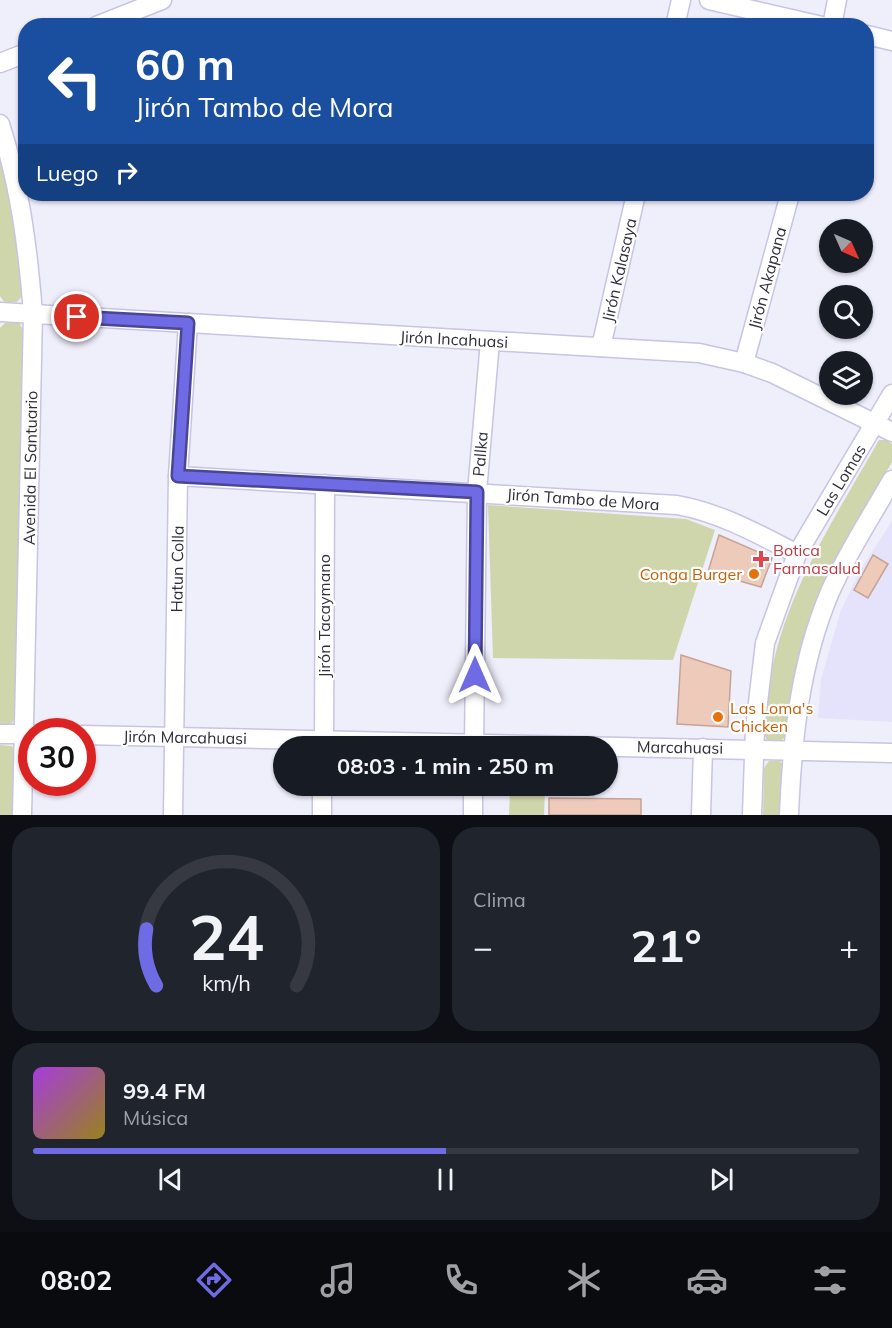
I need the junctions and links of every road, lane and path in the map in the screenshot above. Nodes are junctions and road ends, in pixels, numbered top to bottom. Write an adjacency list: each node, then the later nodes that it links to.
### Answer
1 (162, 0): 5 (street)
2 (681, 0): 7 (street)
3 (709, 0): 8 (street)
4 (837, 0): 9 (street)
5 (126, 7): 6 (street)
6 (109, 18)
7 (677, 18)
8 (787, 18)
9 (834, 18)
10 (874, 37): 11 (street)
11 (892, 41)
12 (18, 56): 13 (street)
13 (0, 63)
14 (0, 124): 15 (street, Avenida El Santuario)
15 (18, 195)
16 (19, 201): 20 (street, Avenida El Santuario)
17 (634, 201): 23 (street, Jirón Kalasaya)
18 (788, 201): 24 (street, Jirón Akapana)
19 (0, 312): 20 (street, Jirón Incahuasi)
20 (33, 314): 21 (street, Jirón Incahuasi); 33 (street, Avenida El Santuario)
21 (188, 323): 22 (street, Jirón Incahuasi); 28 (street, Hatun Colla)
22 (490, 341): 23 (street, Jirón Incahuasi); 31 (street, Pallka)
23 (601, 347): 24 (street, Jirón Incahuasi)
24 (744, 363): 26 (street, Jirón Incahuasi)
25 (892, 394): 26 (street, Las Lomas)
26 (875, 423): 27 (street, Jirón Incahuasi); 32 (street, Las Lomas)
27 (892, 432)
28 (178, 476): 30 (street, Jirón Tambo de Mora); 37 (street, Hatun Colla)
29 (892, 480): 44 (street)
30 (325, 484): 31 (street, Jirón Tambo de Mora); 38 (street, Jirón Tacaymano)
31 (477, 492): 32 (street, Jirón Tambo de Mora); 39 (street, Pallka)
32 (797, 554): 43 (street, Las Lomas)
33 (28, 718)
34 (0, 734): 35 (street)
35 (18, 734)
36 (96, 735): 37 (street, Jirón Marcahuasi)
37 (176, 736): 40 (street, Jirón Marcahuasi); 50 (street, Hatun Colla)
38 (324, 736)
39 (474, 736)
40 (273, 741)
41 (618, 747): 42 (street, Marcahuasi)
42 (703, 748): 43 (street, Marcahuasi); 53 (street)
43 (753, 749): 44 (street, Marcahuasi); 54 (street, Las Lomas)
44 (791, 750): 45 (street, Marcahuasi); 55 (street)
45 (892, 753)
46 (23, 796): 49 (street, Avenida El Santuario)
47 (322, 796): 51 (street)
48 (473, 796): 52 (street)
49 (22, 815)
50 (173, 815)
51 (322, 815)
52 (473, 815)
53 (702, 815)
54 (752, 815)
55 (789, 815)

